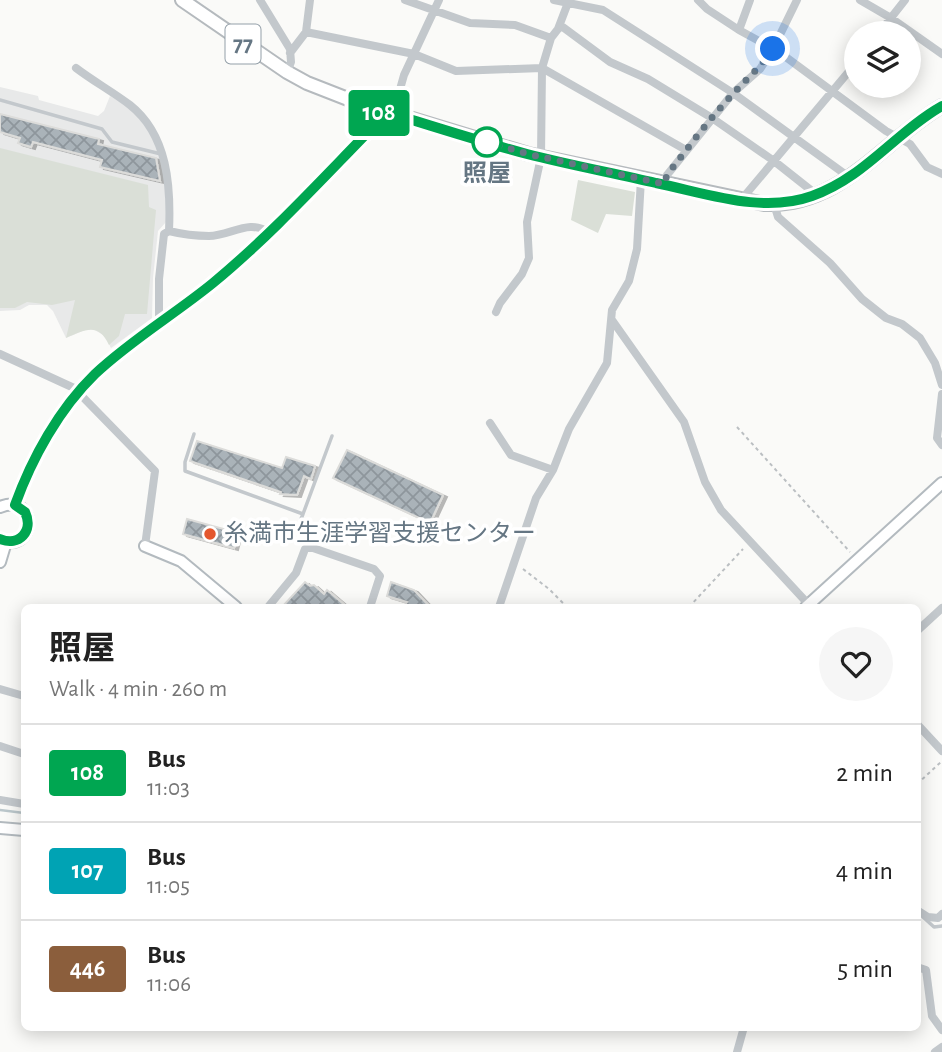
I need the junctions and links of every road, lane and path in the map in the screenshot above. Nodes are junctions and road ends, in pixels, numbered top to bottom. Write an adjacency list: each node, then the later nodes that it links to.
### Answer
1 (181, 0): 26 (main road, 77)
2 (260, 0): 21 (street)
3 (310, 0): 18 (street)
4 (405, 0): 13 (street)
5 (439, 0): 13 (street)
6 (554, 0): 12 (street)
7 (698, 0): 17 (street)
8 (750, 0): 17 (street)
9 (797, 0): 20 (street)
10 (860, 0): 14 (street)
11 (905, 0): 14 (street)
12 (569, 2): 16 (street); 29 (street)
13 (434, 10): 19 (street); 22 (street)
14 (891, 18): 15 (street); 23 (street)
15 (889, 21)
16 (560, 25): 19 (street); 33 (street)
17 (739, 30): 20 (street)
18 (306, 32): 21 (street); 22 (street)
19 (551, 38): 25 (street)
20 (773, 49): 28 (street); 29 (street)
21 (290, 52): 26 (street)
22 (414, 54): 25 (street); 32 (street)
23 (942, 54)
24 (76, 68): 37 (street)
25 (542, 68): 36 (street); 38 (street)
26 (287, 72): 32 (main road, 77)
27 (844, 78): 28 (street)
28 (833, 92): 34 (street); 35 (street)
29 (733, 93): 33 (street); 34 (street)
30 (0, 100): 37 (lane)
31 (942, 106): 35 (main road, 77)
32 (386, 112): 38 (main road, 77); 48 (main road)
33 (712, 118): 36 (street); 39 (street)
34 (795, 137): 39 (street); 41 (street)
35 (898, 139): 40 (street); 41 (main road, 77)
36 (687, 150): 43 (street)
37 (163, 155): 47 (street)
38 (541, 157): 42 (main road, 77); 49 (street)
39 (774, 161): 44 (street); 45 (street)
40 (942, 174)
41 (849, 177): 44 (main road, 77)
42 (641, 179): 43 (main road, 77); 50 (street)
43 (664, 184): 45 (main road, 77)
44 (817, 195): 46 (main road, 77)
45 (741, 200): 46 (main road, 77)
46 (774, 204): 53 (street)
47 (169, 231): 48 (street); 51 (street)
48 (269, 233): 51 (main road)
49 (496, 312)
50 (611, 320): 61 (street); 66 (street)
51 (159, 324): 54 (main road)
52 (0, 354): 54 (street)
53 (942, 385)
54 (78, 393): 63 (main road); 68 (street)
55 (942, 394): 60 (street)
56 (489, 423): 61 (street)
57 (737, 427): 70 (path)
58 (194, 434): 65 (lane)
59 (332, 436): 65 (lane)
60 (942, 445)
61 (553, 470): 72 (street)
62 (942, 483): 70 (main road)
63 (15, 505): 64 (main road); 67 (main road)
64 (0, 507)
65 (303, 514): 69 (lane)
66 (750, 540): 78 (path); 79 (street)
67 (3, 541): 71 (main road)
68 (145, 546): 73 (main road)
69 (310, 547): 74 (street); 75 (street)
70 (858, 560): 80 (main road)
71 (0, 562)
72 (515, 563): 76 (street); 77 (path)
73 (232, 604)
74 (270, 604)
75 (371, 604)
76 (500, 604)
77 (564, 604)
78 (692, 604)
79 (807, 604)
80 (811, 604)
81 (942, 608): 82 (street)
82 (921, 627)
83 (0, 689): 84 (street)
84 (21, 695)
85 (921, 728): 87 (street)
86 (0, 746): 88 (street)
87 (942, 751)
88 (21, 753)
89 (942, 761): 90 (path)
90 (921, 780)
91 (0, 800): 92 (street)
92 (21, 804)
93 (0, 828): 94 (main road)
94 (21, 830)
95 (921, 913): 97 (street)
96 (921, 914): 98 (lane)
97 (942, 915)
98 (942, 926)
99 (921, 969): 100 (street)
100 (942, 1030)
101 (743, 1031): 103 (street)
102 (942, 1047): 104 (street)
103 (737, 1052)
104 (935, 1052)

